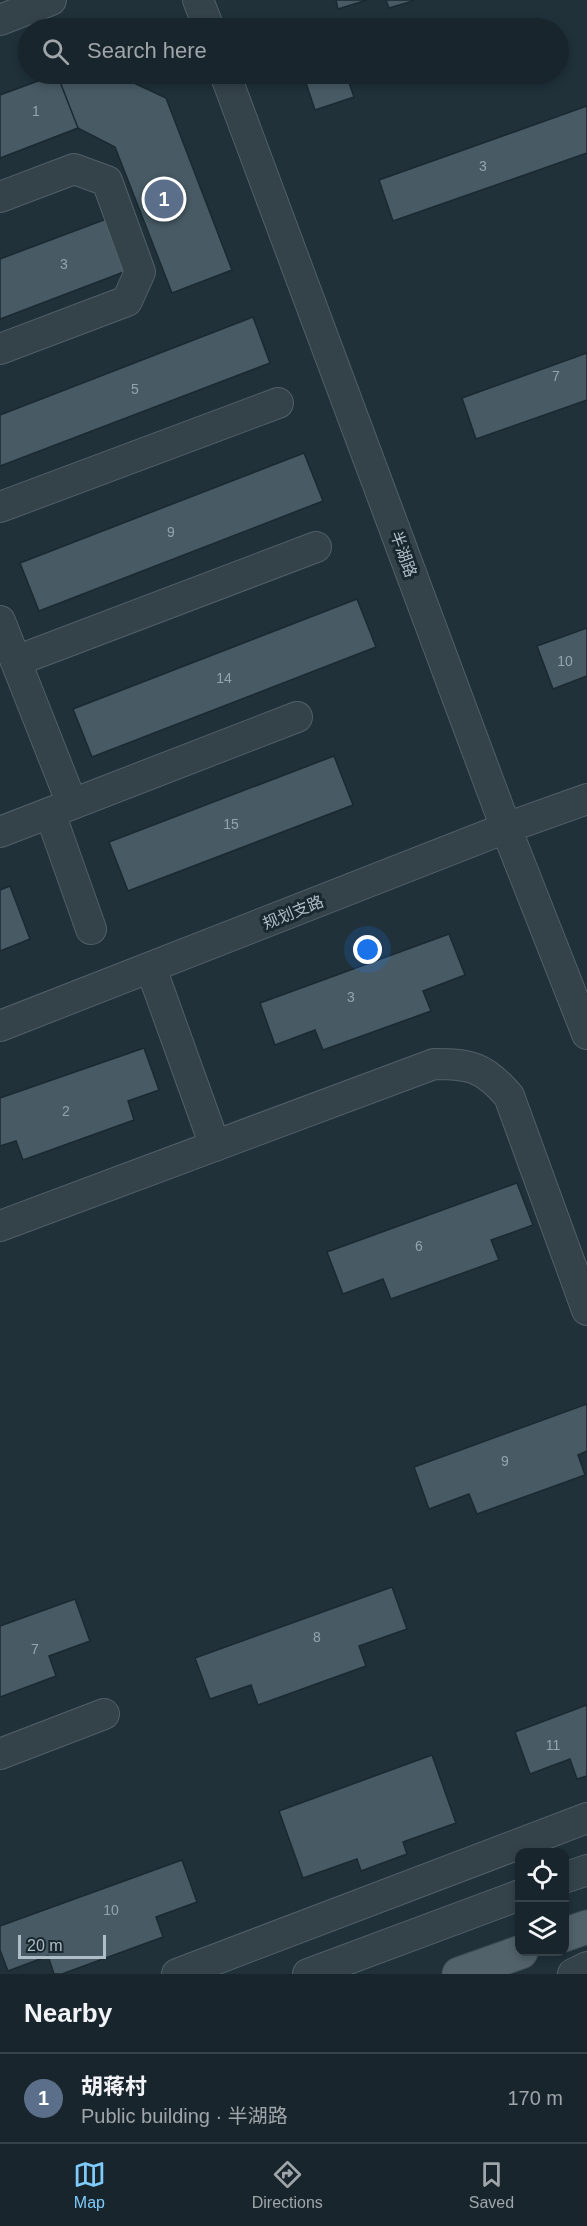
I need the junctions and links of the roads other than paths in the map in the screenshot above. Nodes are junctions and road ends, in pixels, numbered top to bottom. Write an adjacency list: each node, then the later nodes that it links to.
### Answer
1 (51, 0): 4 (street)
2 (198, 0): 3 (street)
3 (205, 18)
4 (0, 20)
5 (229, 84): 16 (street, 半湖路)
6 (0, 197): 7 (street)
7 (0, 349)
8 (278, 403): 9 (street)
9 (0, 507)
10 (316, 547): 12 (street)
11 (0, 621): 12 (street)
12 (16, 661): 15 (street)
13 (297, 717): 15 (street)
14 (587, 799): 16 (street, 规划支路)
15 (61, 809): 17 (street); 18 (street)
16 (506, 828): 19 (street, 规划支路); 21 (street, 半湖路)
17 (0, 832)
18 (91, 928)
19 (151, 968): 20 (street, 规划支路); 22 (street)
20 (0, 1026)
21 (587, 1034)
22 (215, 1146): 23 (street); 24 (street)
23 (0, 1226)
24 (587, 1310)
25 (104, 1714): 26 (street)
26 (0, 1754)
27 (587, 1818): 34 (street)
28 (587, 1870): 29 (street)
29 (569, 1876)
30 (515, 1896): 37 (street)
31 (587, 1927): 32 (main road)
32 (569, 1933)
33 (515, 1954): 38 (main road)
34 (232, 1964): 36 (street)
35 (587, 1967): 39 (street)
36 (177, 1974)
37 (308, 1974)
38 (459, 1974)
39 (573, 1974)

